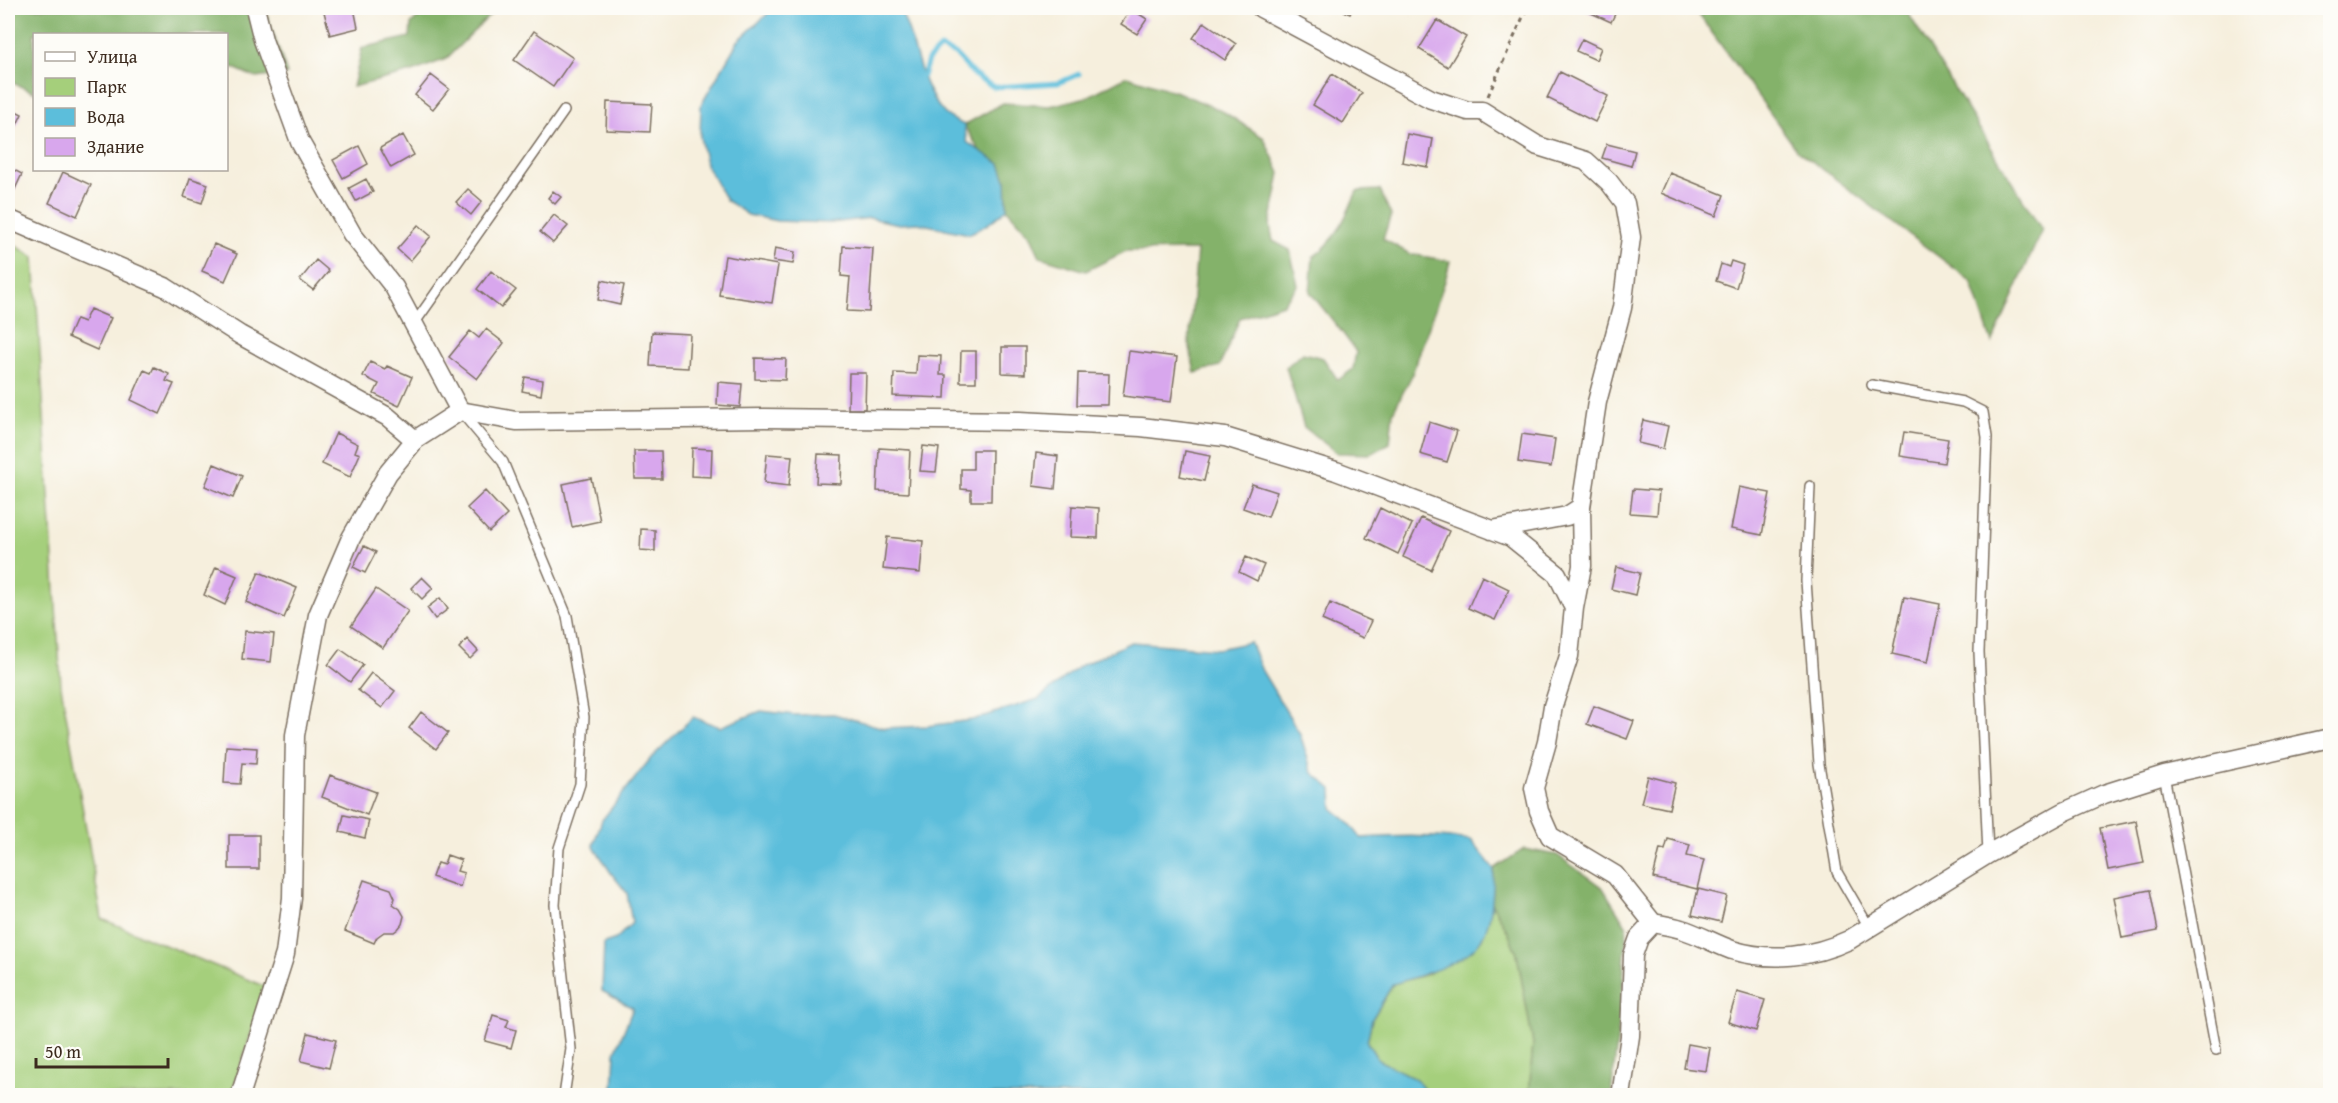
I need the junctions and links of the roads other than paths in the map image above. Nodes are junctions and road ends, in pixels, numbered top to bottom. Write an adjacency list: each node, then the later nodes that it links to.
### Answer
1 (255, 8): 5 (street)
2 (1261, 8): 10 (street)
3 (564, 111): 5 (lane)
4 (8, 219): 8 (street)
5 (414, 324): 7 (street)
6 (1872, 385): 15 (lane)
7 (460, 411): 8 (street); 11 (street); 20 (lane)
8 (415, 440): 19 (street)
9 (1810, 486): 17 (lane)
10 (1581, 507): 11 (street); 12 (street)
11 (1492, 530): 12 (street)
12 (1574, 608): 16 (street)
13 (2331, 738): 14 (street)
14 (2164, 775): 15 (street); 18 (lane)
15 (1988, 854): 17 (street)
16 (1653, 923): 17 (street); 21 (street)
17 (1869, 927)
18 (2216, 1050)
19 (240, 1095)
20 (564, 1095)
21 (1621, 1095)

